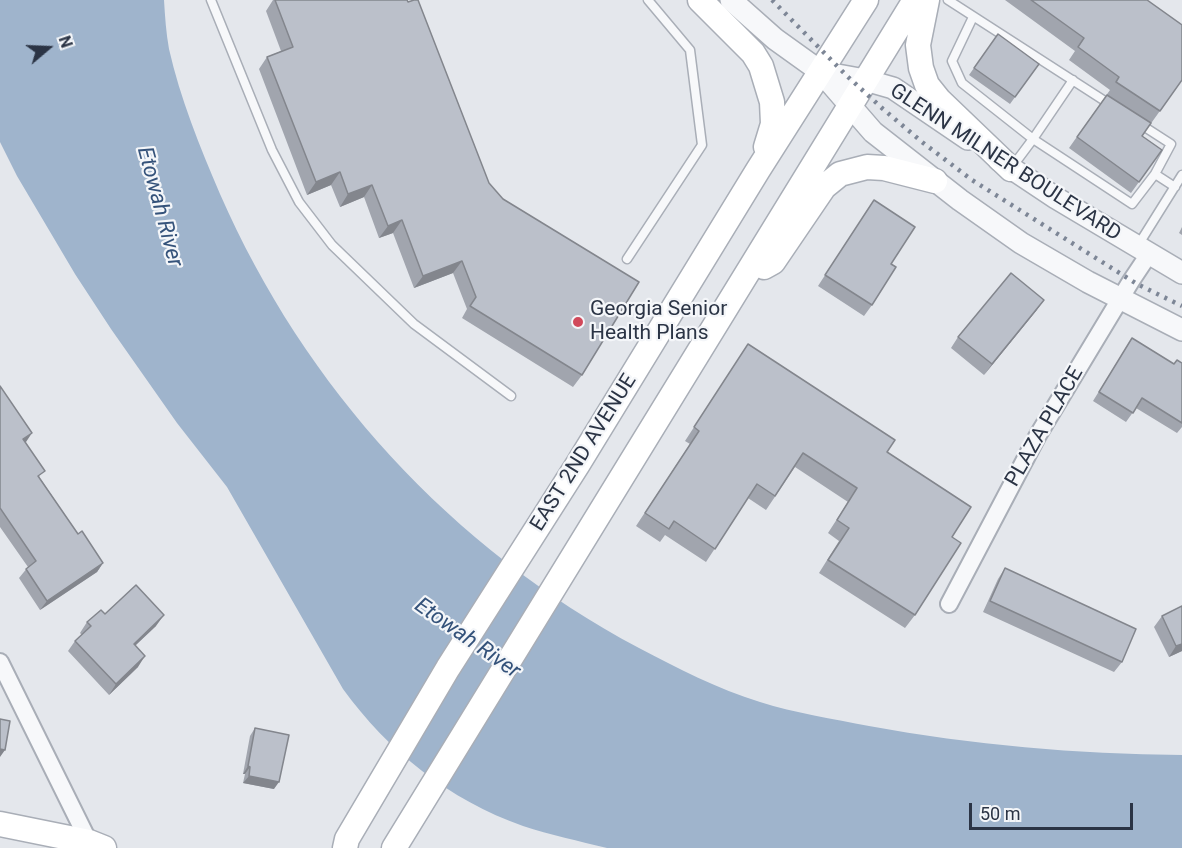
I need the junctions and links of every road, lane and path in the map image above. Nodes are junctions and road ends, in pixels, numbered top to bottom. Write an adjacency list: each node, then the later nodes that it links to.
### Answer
1 (212, 0): 29 (lane)
2 (648, 0): 24 (lane)
3 (699, 0): 18 (main road)
4 (731, 0): 10 (street, GLENN MILNER BOULEVARD)
5 (866, 0): 10 (main road, EAST 2ND AVENUE)
6 (915, 0): 11 (main road)
7 (927, 0): 17 (main road)
8 (948, 0): 9 (lane)
9 (973, 17): 12 (lane); 16 (lane)
10 (821, 72): 11 (street, GLENN MILNER BOULEVARD); 13 (street, GLENN MILNER BOULEVARD); 18 (main road, EAST 2ND AVENUE)
11 (865, 80): 13 (main road); 17 (street, GLENN MILNER BOULEVARD)
12 (1073, 80): 14 (lane); 16 (lane)
13 (850, 105): 21 (street, GLENN MILNER BOULEVARD); 26 (main road)
14 (1122, 112)
15 (1132, 118): 19 (lane)
16 (1033, 139): 17 (lane); 19 (lane)
17 (1011, 169): 23 (street, GLENN MILNER BOULEVARD)
18 (758, 170): 34 (main road, EAST 2ND AVENUE)
19 (1155, 174): 22 (lane)
20 (1182, 175): 22 (lane)
21 (935, 181): 26 (main road); 27 (street, GLENN MILNER BOULEVARD)
22 (1175, 187): 23 (lane)
23 (1143, 251): 25 (street, GLENN MILNER BOULEVARD); 27 (street, PLAZA PLACE)
24 (627, 259)
25 (1182, 273)
26 (746, 277): 35 (main road)
27 (1120, 299): 28 (street, GLENN MILNER BOULEVARD); 30 (street, PLAZA PLACE)
28 (1182, 330)
29 (511, 396)
30 (949, 604)
31 (0, 662): 33 (street)
32 (0, 824): 33 (main road)
33 (97, 845)
34 (345, 848)
35 (394, 848)

